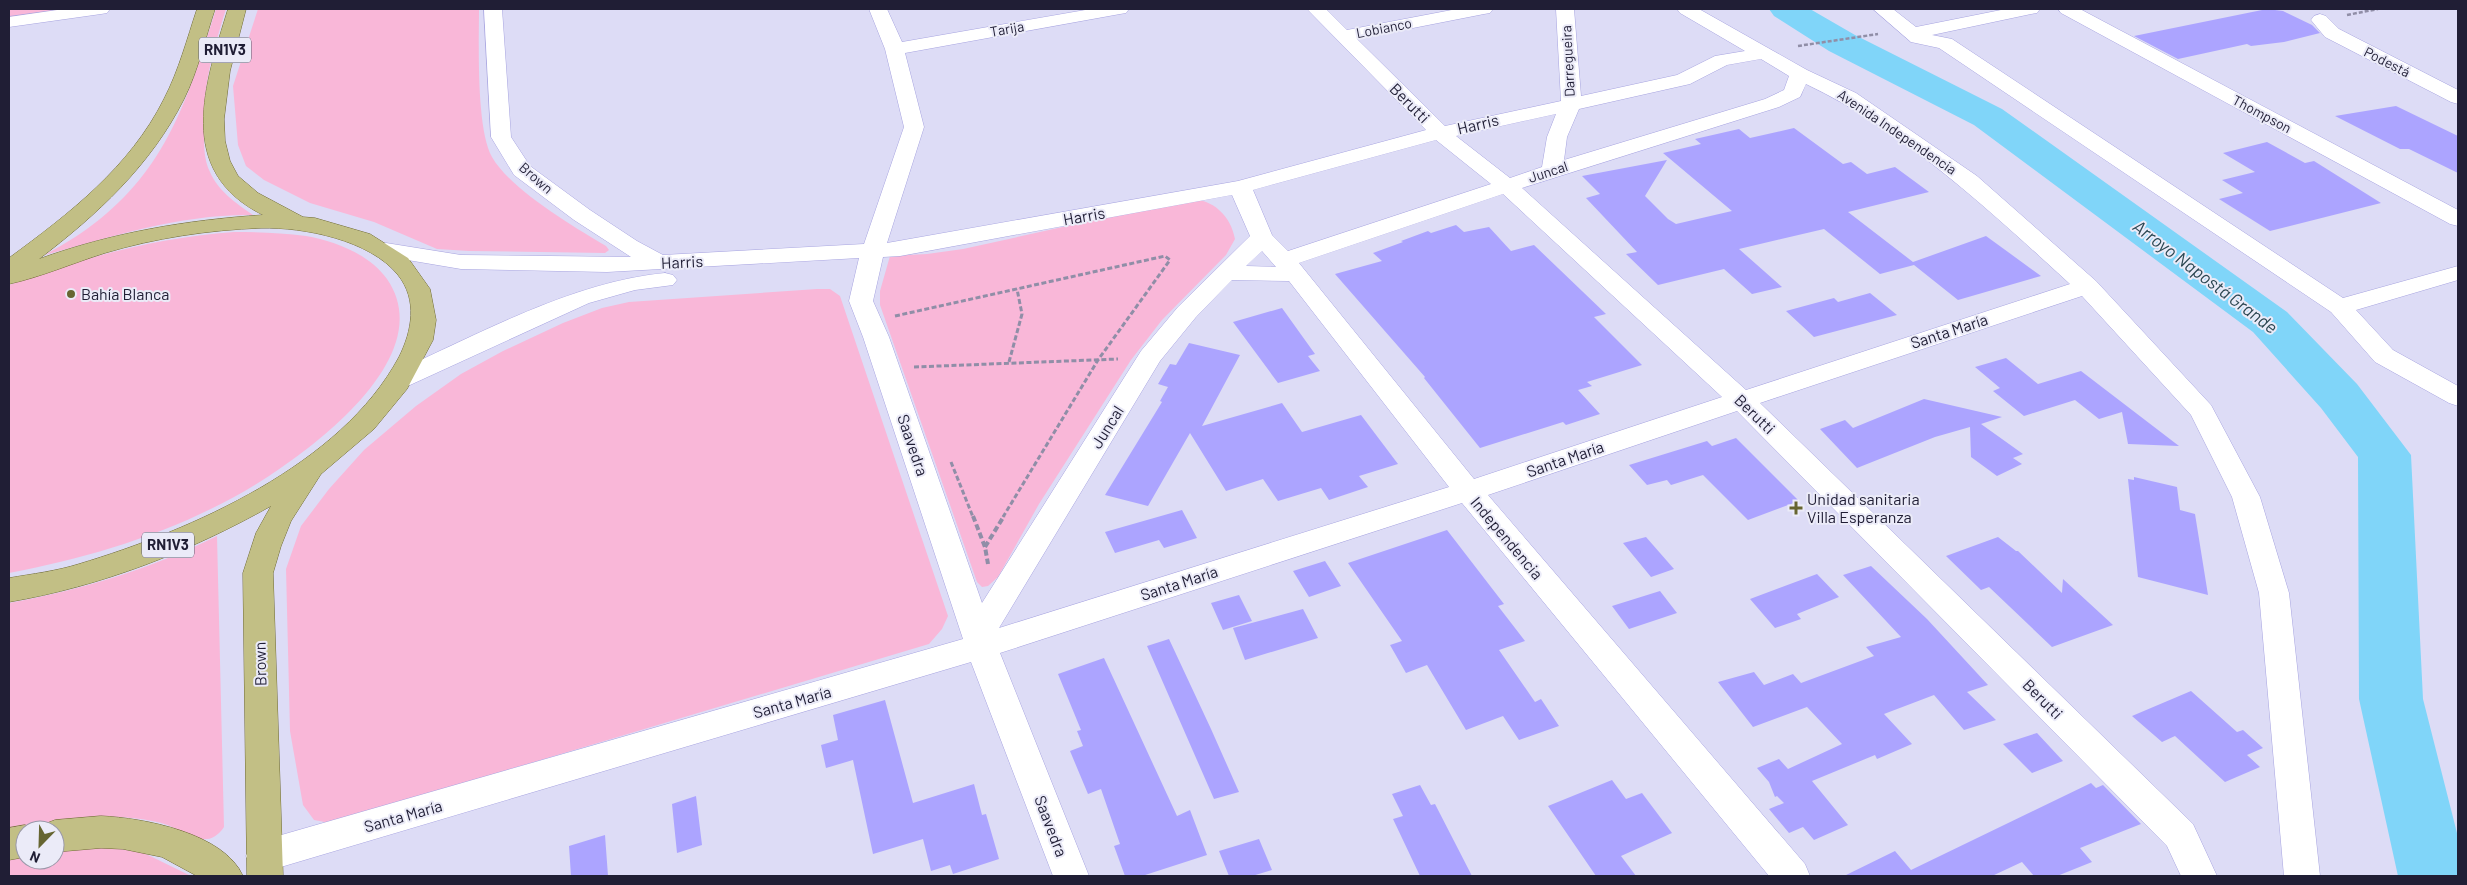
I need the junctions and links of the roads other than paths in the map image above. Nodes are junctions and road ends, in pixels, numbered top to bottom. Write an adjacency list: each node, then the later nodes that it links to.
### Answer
1 (101, 9): 15 (street)
2 (206, 9): 36 (main road, RN1V3)
3 (237, 9): 30 (main road, RN1V3)
4 (494, 9): 34 (street, Brown)
5 (878, 9): 19 (street, Saavedra)
6 (1120, 9): 19 (street, Tarija)
7 (1316, 9): 18 (street, Berutti)
8 (1484, 9): 18 (street, Lobianco)
9 (1565, 9): 24 (street, Darregueira)
10 (1686, 9): 16 (street, Avenida Independencia)
11 (1882, 9): 17 (street)
12 (2031, 9): 17 (street)
13 (2067, 9): 29 (street, Thompson)
14 (2320, 20): 23 (street, Podestá)
15 (9, 22)
16 (1709, 22): 20 (street, Avenida Independencia); 21 (street)
17 (1912, 33): 41 (street)
18 (1344, 36): 25 (street, Berutti)
19 (895, 49): 33 (street, Saavedra)
20 (1765, 53): 21 (street, Harris); 22 (street, Avenida Independencia)
21 (1715, 64): 24 (street, Harris)
22 (1800, 74): 26 (street, Juncal); 40 (street, Avenida Independencia)
23 (2458, 98)
24 (1571, 103): 25 (street, Harris); 26 (street, Darregueira)
25 (1440, 133): 27 (street, Berutti); 28 (street, Harris)
26 (1552, 171): 27 (street, Juncal)
27 (1507, 186): 35 (street, Juncal); 44 (street, Berutti)
28 (1240, 187): 31 (street, Independencia); 33 (street, Harris)
29 (2458, 219)
30 (303, 224): 32 (main road, RN1V3); 39 (main road, RN1V3)
31 (1262, 237): 35 (street, Independencia); 37 (street, Juncal)
32 (386, 250): 34 (street, Harris); 42 (main road, RN1V3)
33 (870, 261): 34 (street, Harris); 42 (street, Harris); 48 (street, Saavedra)
34 (662, 264)
35 (1290, 266): 37 (street, Juncal); 46 (street, Independencia)
36 (9, 270)
37 (1225, 273): 48 (street, Juncal)
38 (2458, 273): 41 (street)
39 (9, 277)
40 (2087, 286): 44 (street, Santa María); 55 (street, Avenida Independencia)
41 (2340, 307): 43 (street)
42 (401, 378): 45 (main road, RN1V3)
43 (2458, 397)
44 (1741, 400): 46 (street, Santa María); 54 (street, Berutti)
45 (313, 466): 47 (main road, RN1V3); 50 (main road, Brown)
46 (1468, 491): 48 (street, Santa María); 53 (street, Independencia)
47 (9, 590)
48 (980, 641): 50 (street, Santa María); 52 (street, Saavedra)
49 (65, 835): 51 (main road)
50 (265, 866)
51 (225, 876)
52 (1071, 876)
53 (1792, 876)
54 (2199, 876)
55 (2302, 876)

